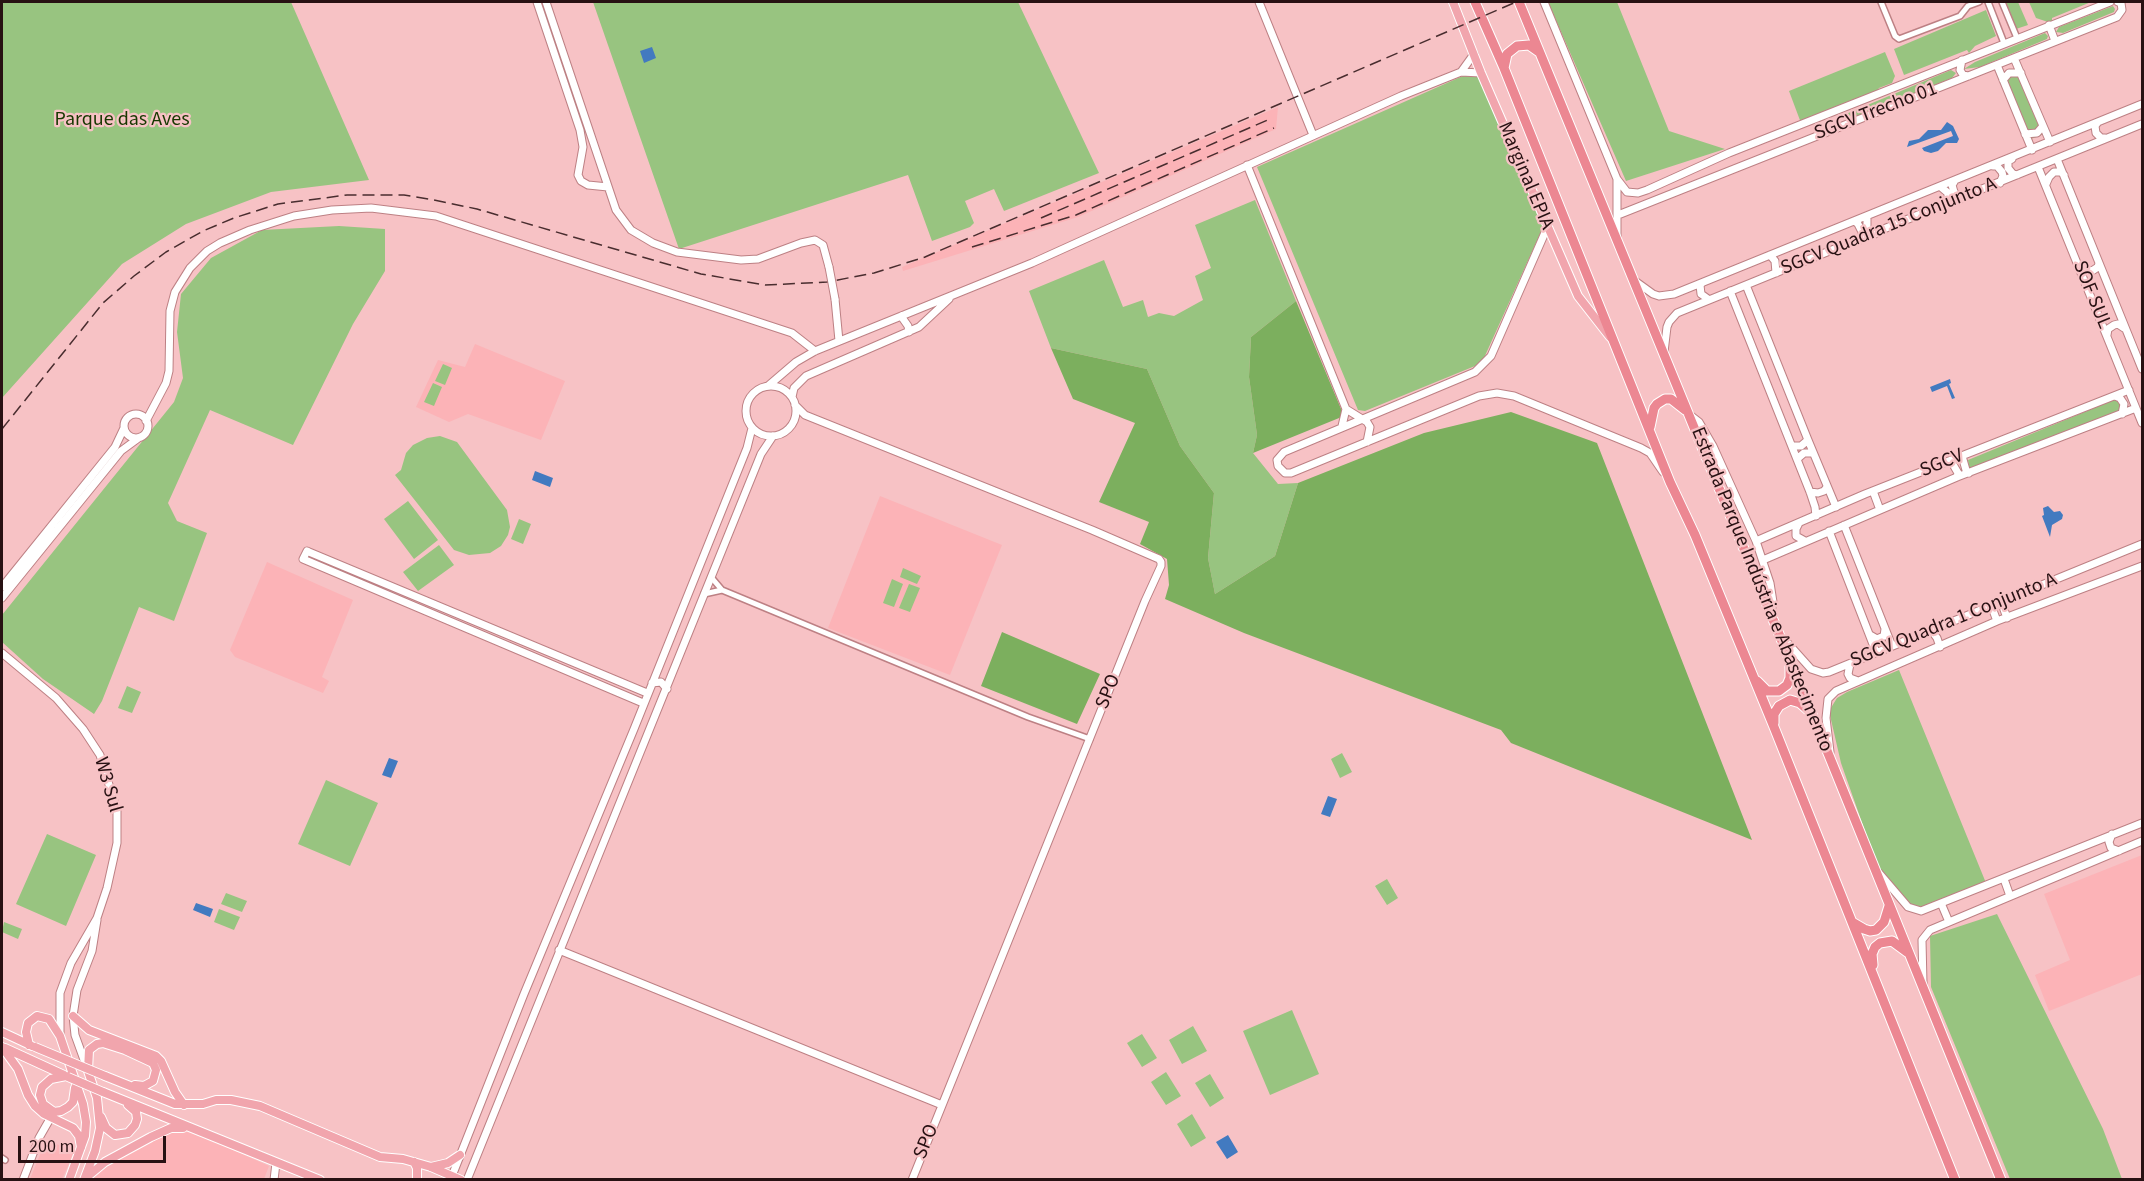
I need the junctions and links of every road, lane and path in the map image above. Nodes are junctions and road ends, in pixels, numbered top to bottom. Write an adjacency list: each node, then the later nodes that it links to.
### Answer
1 (537, 2): 47 (street)
2 (546, 2): 46 (street)
3 (1259, 2): 39 (street)
4 (1453, 2): 19 (main road, Marginal EPIA)
5 (1475, 2): 24 (highway, Estrada Parque Indústria e Abastecimento)
6 (1519, 2): 18 (highway, Estrada Parque Indústria e Abastecimento)
7 (1544, 2): 54 (street)
8 (1881, 2): 9 (street)
9 (1979, 2)
10 (1988, 2): 17 (street)
11 (2002, 2): 15 (street)
12 (2110, 2): 14 (street, SGCV Trecho 01)
13 (2118, 2): 16 (street, SGCV Trecho 01)
14 (2049, 25): 15 (street, SGCV Trecho 01); 16 (street)
15 (2017, 38): 17 (street, SGCV Trecho 01)
16 (2055, 41): 20 (street, SGCV Trecho 01)
17 (2004, 43): 21 (street, SGCV Trecho 01)
18 (1539, 52): 24 (highway); 70 (highway, Estrada Parque Indústria e Abastecimento)
19 (1474, 54): 25 (street); 26 (main road, Marginal EPIA)
20 (2014, 58): 23 (street, SGCV Trecho 01); 27 (street)
21 (1962, 60): 22 (street, SGCV Trecho 01); 28 (street)
22 (1949, 65): 30 (street); 32 (street, SGCV Trecho 01)
23 (1996, 65): 28 (street, SGCV Trecho 01); 29 (street)
24 (1504, 68): 89 (highway, Estrada Parque Indústria e Abastecimento)
25 (1461, 72): 26 (street); 39 (street)
26 (1481, 73): 68 (main road, Marginal EPIA)
27 (2021, 73): 29 (street); 36 (street)
28 (1968, 76): 30 (street, SGCV Trecho 01)
29 (2003, 80): 38 (street)
30 (1958, 81): 34 (street, SGCV Trecho 01)
31 (2142, 104): 33 (street, SGCV Quadra 15 Conjunto A)
32 (1840, 109): 34 (street); 61 (street, SGCV Trecho 01)
33 (2098, 122): 37 (street, SGCV Quadra 15 Conjunto A); 40 (street)
34 (1846, 123): 63 (street, SGCV Trecho 01)
35 (2142, 124): 40 (street, SGCV Quadra 15 Conjunto A)
36 (2043, 126): 38 (street); 41 (street)
37 (2084, 128): 41 (street, SGCV Quadra 15 Conjunto A); 42 (street)
38 (2025, 134): 43 (street)
39 (1313, 135): 48 (street)
40 (2105, 138): 42 (street, SGCV Quadra 15 Conjunto A)
41 (2050, 142): 43 (street, SGCV Quadra 15 Conjunto A)
42 (2087, 146): 45 (street, SGCV Quadra 15 Conjunto A)
43 (2031, 150): 44 (street, SGCV Quadra 15 Conjunto A)
44 (2012, 159): 49 (street, SGCV Quadra 15 Conjunto A); 52 (street)
45 (2057, 159): 50 (street, SGCV Quadra 15 Conjunto A); 53 (street, SOF SUL)
46 (599, 160): 47 (street); 51 (street)
47 (581, 161): 58 (street)
48 (1247, 165): 80 (street); 100 (street)
49 (1993, 166): 55 (street, SGCV Quadra 15 Conjunto A); 56 (street)
50 (2038, 167): 52 (street, SGCV Quadra 15 Conjunto A); 57 (street, SOF SUL)
51 (603, 173): 58 (street); 60 (street)
52 (2018, 176): 56 (street, SGCV Quadra 15 Conjunto A)
53 (2065, 177): 57 (street); 73 (street, SOF SUL)
54 (1617, 179): 61 (street); 65 (street)
55 (1954, 182): 59 (street, SGCV Quadra 15 Conjunto A); 62 (street)
56 (2000, 183): 62 (street, SGCV Quadra 15 Conjunto A)
57 (2046, 184): 74 (street, SOF SUL)
58 (595, 186): 60 (street)
59 (1941, 187): 64 (street); 66 (street, SGCV Quadra 15 Conjunto A)
60 (608, 188): 88 (street, bridge)
61 (1647, 190): 63 (street)
62 (1960, 199): 64 (street, SGCV Quadra 15 Conjunto A)
63 (1652, 201): 65 (street, SGCV Trecho 01)
64 (1948, 204): 69 (street, SGCV Quadra 15 Conjunto A)
65 (1618, 215): 70 (street)
66 (1867, 216): 67 (street, SGCV Quadra 15 Conjunto A); 69 (street)
67 (1855, 221): 71 (street); 72 (street, SGCV Quadra 15 Conjunto A)
68 (1547, 228): 89 (main road, Marginal EPIA); 105 (street)
69 (1875, 234): 71 (street, SGCV Quadra 15 Conjunto A)
70 (1617, 239): 76 (highway, Estrada Parque Indústria e Abastecimento)
71 (1860, 240): 75 (street, SGCV Quadra 15 Conjunto A)
72 (1770, 255): 75 (street); 77 (street, SGCV Quadra 15 Conjunto A)
73 (2099, 262): 74 (street); 85 (street, SOF SUL)
74 (2080, 268): 87 (street, SOF SUL)
75 (1776, 273): 78 (street, SGCV Quadra 15 Conjunto A)
76 (1632, 277): 77 (street, SGCV Quadra 15 Conjunto A); 91 (highway, Estrada Parque Indústria e Abastecimento)
77 (1702, 283): 82 (street)
78 (1746, 285): 79 (street, SGCV Quadra 15 Conjunto A); 81 (street)
79 (1730, 291): 82 (street, SGCV Quadra 15 Conjunto A); 83 (street)
80 (950, 297): 84 (street); 86 (street)
81 (1751, 298): 83 (street); 115 (street)
82 (1708, 299): 91 (street, SGCV Quadra 15 Conjunto A)
83 (1736, 305): 117 (street)
84 (901, 316): 86 (street); 88 (street)
85 (2126, 330): 87 (street); 92 (street, SOF SUL)
86 (909, 332): 96 (street)
87 (2107, 335): 94 (street, SOF SUL)
88 (839, 341): 90 (street)
89 (1613, 341): 112 (highway, Estrada Parque Indústria e Abastecimento)
90 (815, 351): 93 (street); 98 (street)
91 (1664, 355): 102 (highway, Estrada Parque Indústria e Abastecimento)
92 (2142, 369)
93 (768, 386): 96 (street); 111 (street)
94 (2129, 390): 95 (street, SGCV); 99 (street, SOF SUL)
95 (2115, 396): 103 (street); 119 (street, SGCV)
96 (792, 397): 97 (street)
97 (795, 405): 104 (street, SPO); 106 (street)
98 (153, 406): 101 (street); 107 (street)
99 (2136, 408): 103 (street, SGCV); 108 (street, SOF SUL)
100 (1346, 409): 105 (street); 109 (street)
101 (138, 414): 107 (street); 110 (street)
102 (1689, 414): 112 (highway); 136 (street); 152 (highway, Estrada Parque Indústria e Abastecimento)
103 (2122, 414): 122 (street, SGCV)
104 (805, 416): 106 (street); 179 (street, SPO)
105 (1362, 418): 109 (street); 116 (street)
106 (795, 419): 113 (street)
107 (146, 421): 114 (street)
108 (2142, 423)
109 (1342, 426): 116 (street)
110 (124, 428): 114 (street); 144 (street)
111 (752, 428): 113 (street); 133 (street)
112 (1650, 431): 124 (highway, Estrada Parque Indústria e Abastecimento)
113 (773, 436): 135 (street)
114 (140, 437): 148 (street)
115 (1808, 441): 117 (street); 118 (street)
116 (1367, 442): 124 (street)
117 (1792, 447): 120 (street)
118 (1813, 453): 120 (street); 125 (street)
119 (1962, 456): 121 (street, SGCV); 122 (street)
120 (1797, 459): 127 (street)
121 (1951, 461): 123 (street); 126 (street, SGCV)
122 (1969, 473): 123 (street, SGCV)
123 (1957, 477): 129 (street, SGCV)
124 (1670, 482): 170 (highway, Estrada Parque Indústria e Abastecimento)
125 (1827, 487): 127 (street); 128 (street)
126 (1873, 491): 128 (street, SGCV); 129 (street)
127 (1810, 492): 130 (street)
128 (1836, 507): 130 (street, SGCV)
129 (1880, 510): 132 (street, SGCV)
130 (1816, 516): 131 (street, SGCV)
131 (1799, 523): 136 (street, SGCV); 137 (street)
132 (1844, 525): 134 (street, SGCV); 156 (street)
133 (714, 526): 135 (street); 172 (street)
134 (1829, 531): 137 (street, SGCV); 160 (street)
135 (729, 532): 143 (street)
136 (1756, 541): 140 (street)
137 (1805, 541): 140 (street, SGCV)
138 (2142, 544): 150 (street, SGCV Quadra 1 Conjunto A)
139 (320, 556): 141 (street); 141 (street); 146 (street)
140 (1763, 560): 152 (street)
141 (316, 564): 149 (street)
142 (2142, 566): 153 (street, SGCV Quadra 1 Conjunto A)
143 (711, 577): 145 (street); 147 (street)
144 (2, 587)
145 (722, 590): 147 (street); 179 (street)
146 (404, 592): 149 (street); 155 (street)
147 (704, 594): 174 (street)
148 (2, 598)
149 (401, 600): 157 (street)
150 (2001, 601): 151 (street, SGCV Quadra 1 Conjunto A); 153 (street)
151 (1991, 605): 154 (street); 158 (street, SGCV Quadra 1 Conjunto A)
152 (1770, 615): 159 (highway, Estrada Parque Indústria e Abastecimento)
153 (2007, 618): 154 (street, SGCV Quadra 1 Conjunto A)
154 (1997, 621): 162 (street, SGCV Quadra 1 Conjunto A)
155 (475, 622): 157 (street); 163 (street)
156 (1885, 629): 160 (street); 161 (street)
157 (473, 630): 167 (street)
158 (1932, 630): 161 (street, SGCV Quadra 1 Conjunto A); 162 (street)
159 (1777, 631): 166 (highway, Estrada Parque Indústria e Abastecimento); 168 (street, SGCV Quadra 1 Conjunto A)
160 (1870, 635): 164 (street)
161 (1892, 646): 164 (street, SGCV Quadra 1 Conjunto A)
162 (1940, 647): 171 (street, SGCV Quadra 1 Conjunto A)
163 (548, 651): 167 (street); 169 (street)
164 (1876, 652): 168 (street, SGCV Quadra 1 Conjunto A)
165 (2, 653): 196 (street, W3 Sul)
166 (1789, 659): 170 (highway); 177 (highway, Estrada Parque Indústria e Abastecimento)
167 (543, 660): 173 (street)
168 (1850, 664): 171 (street)
169 (605, 675): 173 (street); 175 (street)
170 (1753, 677): 178 (highway, Estrada Parque Indústria e Abastecimento)
171 (1858, 681): 181 (street, SGCV Quadra 1 Conjunto A)
172 (652, 682): 174 (street); 175 (street)
173 (605, 686): 176 (street)
174 (667, 689): 182 (street)
175 (647, 693): 176 (street)
176 (643, 703): 180 (street)
177 (1812, 714): 178 (highway); 181 (highway, Estrada Parque Indústria e Abastecimento)
178 (1774, 727): 197 (highway, Estrada Parque Indústria e Abastecimento)
179 (1090, 739): 218 (street, SPO)
180 (622, 757): 182 (street); 190 (street)
181 (1830, 758): 189 (highway, Estrada Parque Indústria e Abastecimento)
182 (636, 762): 192 (street)
183 (2142, 823): 184 (street)
184 (2112, 834): 185 (street); 187 (street)
185 (2098, 840): 188 (street); 191 (street)
186 (2142, 842): 187 (street)
187 (2119, 851): 188 (street)
188 (2104, 857): 193 (street)
189 (1874, 867): 194 (street); 195 (highway, Estrada Parque Indústria e Abastecimento)
190 (572, 877): 192 (street); 202 (street)
191 (2004, 879): 193 (street); 194 (street)
192 (586, 884): 199 (street)
193 (2010, 896): 198 (street)
194 (1941, 903): 198 (street)
195 (1889, 906): 197 (highway); 200 (highway, Estrada Parque Indústria e Abastecimento)
196 (97, 918): 205 (street, W3 Sul); 207 (street, W3 Sul)
197 (1852, 922): 201 (highway, Estrada Parque Indústria e Abastecimento)
198 (1949, 922): 204 (street)
199 (559, 951): 203 (street); 218 (street)
200 (1909, 954): 201 (highway); 204 (highway, Estrada Parque Indústria e Abastecimento)
201 (1874, 973): 236 (highway, Estrada Parque Indústria e Abastecimento)
202 (529, 984): 203 (street); 208 (street)
203 (543, 989): 209 (street)
204 (1923, 990): 237 (highway, Estrada Parque Indústria e Abastecimento)
205 (73, 1016): 212 (street, W3 Sul); 217 (main road)
206 (2, 1032): 210 (main road)
207 (60, 1036): 210 (main road); 215 (main road, W3 Sul)
208 (507, 1038): 209 (street); 223 (street)
209 (521, 1043): 234 (street)
210 (32, 1046): 214 (main road, bridge)
211 (2, 1047): 213 (main road); 220 (main road)
212 (88, 1071): 214 (main road); 219 (main road, W3 Sul)
213 (67, 1077): 215 (main road); 216 (main road, bridge)
214 (117, 1081): 217 (main road)
215 (75, 1085): 222 (main road, W3 Sul)
216 (118, 1098): 219 (main road); 221 (main road)
217 (184, 1105): 224 (main road)
218 (942, 1105): 235 (street, SPO)
219 (100, 1116): 230 (main road, W3 Sul)
220 (51, 1117): 222 (main road); 228 (street)
221 (200, 1131): 225 (main road); 230 (main road)
222 (81, 1151): 229 (main road, W3 Sul)
223 (460, 1155): 226 (main road); 227 (street)
224 (414, 1162): 226 (main road); 233 (main road)
225 (281, 1165): 231 (street); 232 (main road)
226 (431, 1167): 227 (main road)
227 (455, 1178)
228 (23, 1179)
229 (69, 1179)
230 (84, 1179)
231 (276, 1179)
232 (320, 1179)
233 (417, 1179)
234 (467, 1179)
235 (912, 1179)
236 (1955, 1179)
237 (2001, 1179)

